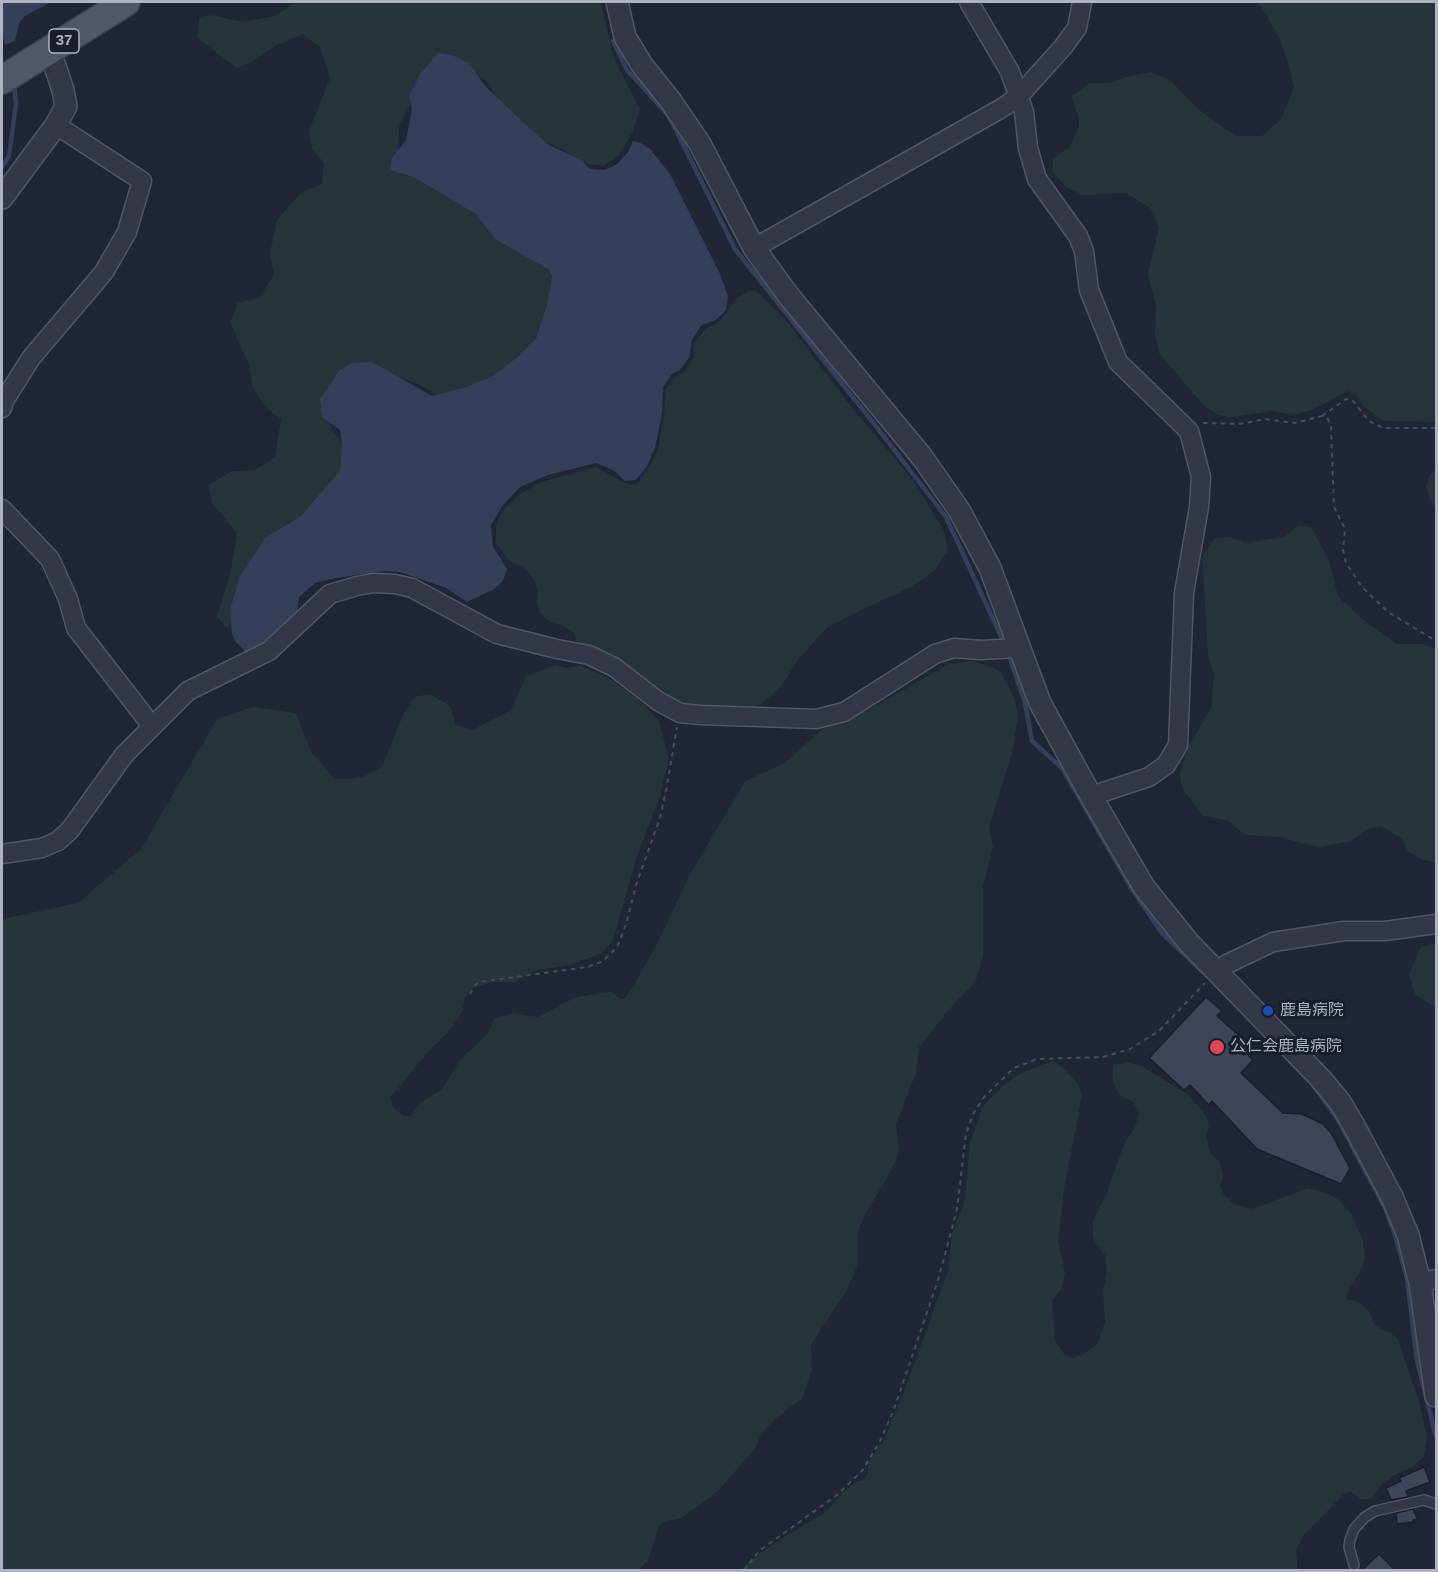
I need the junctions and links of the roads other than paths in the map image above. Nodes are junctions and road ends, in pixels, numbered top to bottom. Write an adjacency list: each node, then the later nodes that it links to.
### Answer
1 (126, 2): 5 (main road, 37)
2 (617, 2): 10 (street)
3 (969, 2): 7 (street)
4 (1082, 2): 7 (street)
5 (48, 51): 6 (main road, 37); 8 (street)
6 (2, 80)
7 (1019, 96): 10 (street); 15 (street)
8 (56, 125): 9 (street); 11 (street)
9 (2, 198)
10 (754, 248): 13 (street)
11 (2, 408)
12 (2, 509): 14 (street)
13 (1010, 649): 14 (street); 15 (street)
14 (152, 726): 16 (street)
15 (1091, 796): 18 (street)
16 (2, 854)
17 (1437, 924): 18 (street)
18 (1211, 977): 19 (street)
19 (1428, 1281): 20 (street)
20 (1437, 1396)
21 (1437, 1504): 22 (lane)
22 (1354, 1565)

